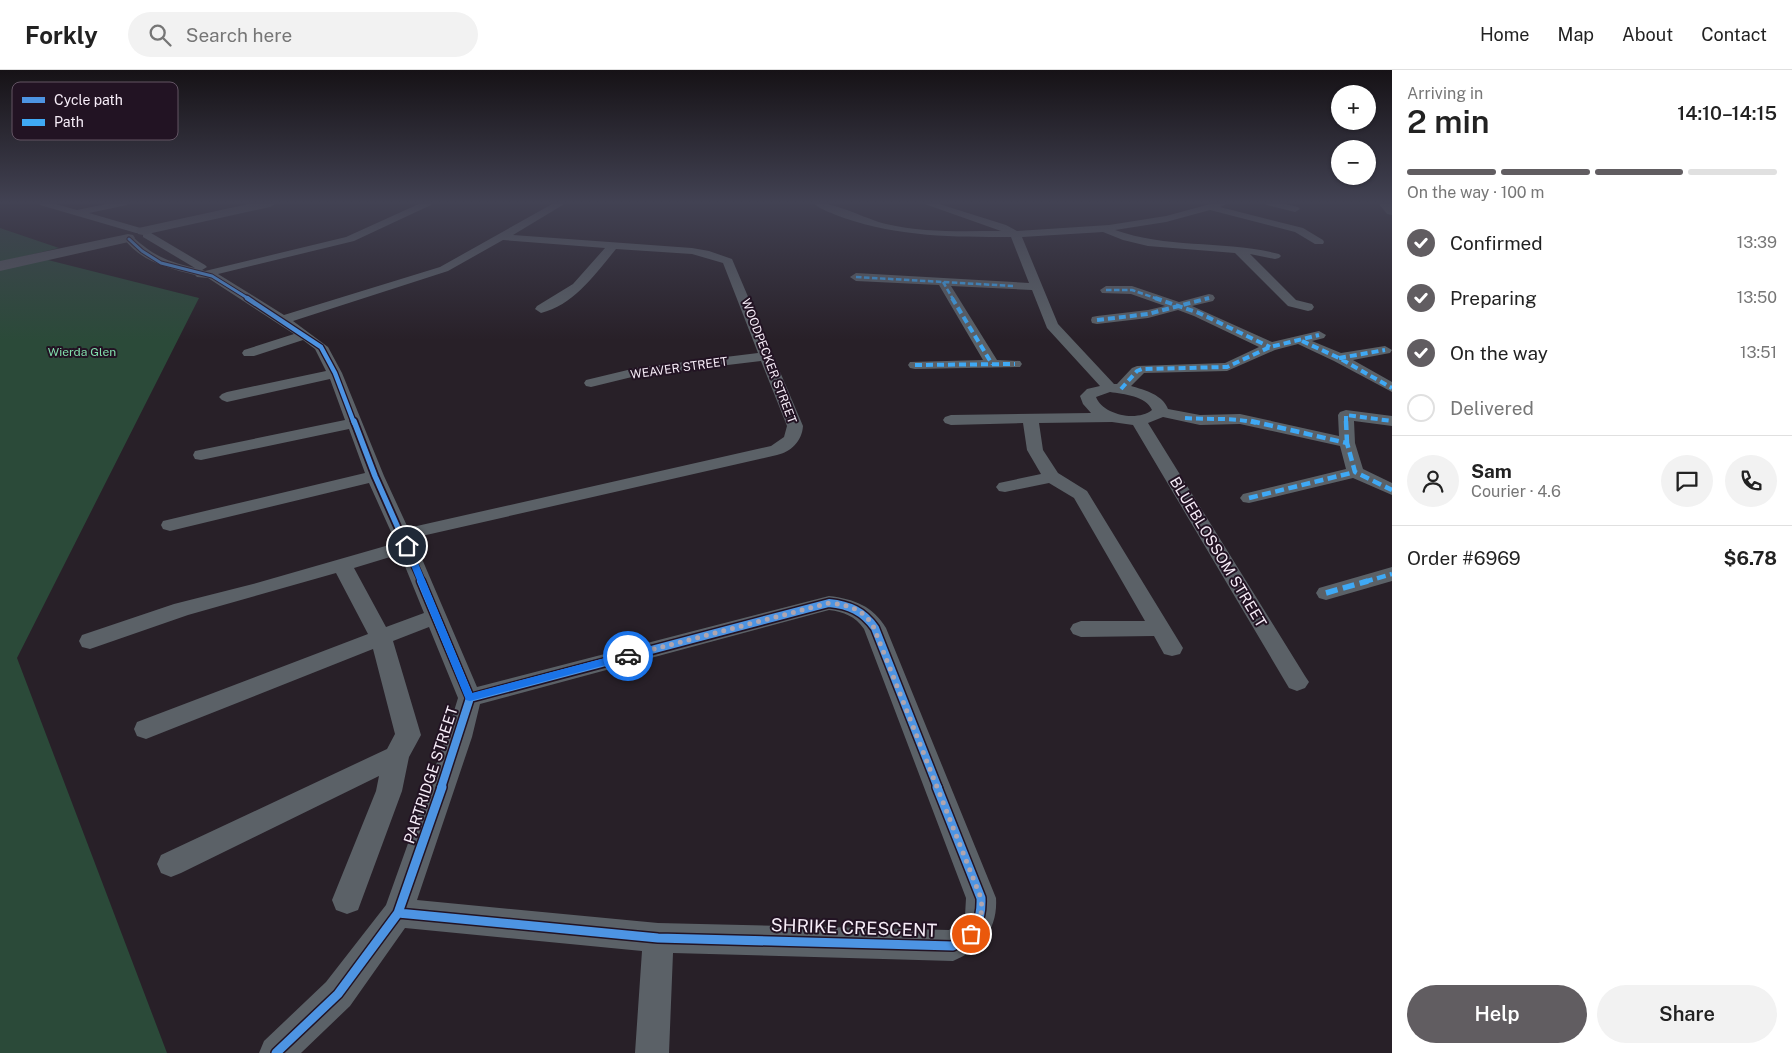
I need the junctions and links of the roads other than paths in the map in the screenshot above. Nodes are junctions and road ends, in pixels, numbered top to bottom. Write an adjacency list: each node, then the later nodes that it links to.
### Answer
1 (73, 249): 12 (street)
2 (79, 249): 12 (street)
3 (147, 249): 13 (street, PARTRIDGE STREET)
4 (171, 249): 13 (street, PARTRIDGE STREET)
5 (310, 249): 13 (street)
6 (480, 249): 22 (street)
7 (610, 249): 21 (street)
8 (658, 249): 30 (street, WOODPECKER STREET)
9 (1021, 249): 16 (street)
10 (1238, 249): 11 (street); 20 (street)
11 (1275, 256)
12 (0, 264)
13 (207, 274): 22 (street, PARTRIDGE STREET)
14 (856, 277): 15 (street)
15 (943, 282): 16 (street); 32 (street)
16 (1036, 287): 38 (street)
17 (1106, 290): 19 (street)
18 (1208, 298): 19 (street)
19 (1176, 306): 23 (street); 27 (street)
20 (1308, 308)
21 (541, 309)
22 (283, 320): 24 (street, PARTRIDGE STREET)
23 (1097, 320)
24 (305, 335): 29 (street); 35 (street, PARTRIDGE STREET)
25 (1319, 335): 26 (street)
26 (1302, 341): 27 (street); 31 (street)
27 (1270, 347): 38 (street)
28 (1385, 350): 31 (street)
29 (249, 353)
30 (767, 356): 36 (street, WEAVER STREET); 56 (street, WOODPECKER STREET)
31 (1339, 358): 37 (street)
32 (992, 364): 33 (street); 34 (street)
33 (1015, 364)
34 (915, 365)
35 (335, 373): 39 (street); 46 (street, PARTRIDGE STREET)
36 (591, 382)
37 (1392, 388)
38 (1116, 389): 40 (street); 41 (street)
39 (227, 397)
40 (1160, 412): 44 (street); 47 (street)
41 (1112, 417): 42 (street); 44 (street)
42 (1030, 419): 43 (street); 51 (street)
43 (951, 420)
44 (1139, 421): 66 (street, BLUEBLOSSOM STREET)
45 (1392, 421): 47 (street)
46 (354, 423): 48 (street); 50 (street, PARTRIDGE STREET)
47 (1347, 443): 49 (street)
48 (200, 455)
49 (1355, 472): 53 (street); 54 (street)
50 (375, 476): 55 (street); 56 (street, PARTRIDGE STREET)
51 (1052, 477): 52 (street); 61 (street)
52 (1005, 487)
53 (1392, 490)
54 (1250, 498)
55 (170, 525)
56 (404, 540): 57 (street, WOODPECKER STREET); 60 (street, PARTRIDGE STREET)
57 (342, 565): 63 (street); 64 (street, WOODPECKER STREET)
58 (1392, 574): 59 (street)
59 (1326, 593)
60 (436, 616): 63 (street); 67 (street, PARTRIDGE STREET)
61 (1161, 628): 62 (street); 65 (street)
62 (1081, 630)
63 (381, 637): 68 (street); 69 (street)
64 (90, 641)
65 (1172, 648)
66 (1297, 682)
67 (470, 698): 72 (street, PARTRIDGE STREET); 73 (street, SHRIKE CRESCENT)
68 (146, 729)
69 (396, 756): 70 (street); 71 (street)
70 (171, 864)
71 (347, 900)
72 (398, 913): 73 (street, SHRIKE CRESCENT); 74 (street, PARTRIDGE STREET)
73 (658, 938): 75 (street)
74 (276, 1053)
75 (652, 1053)

